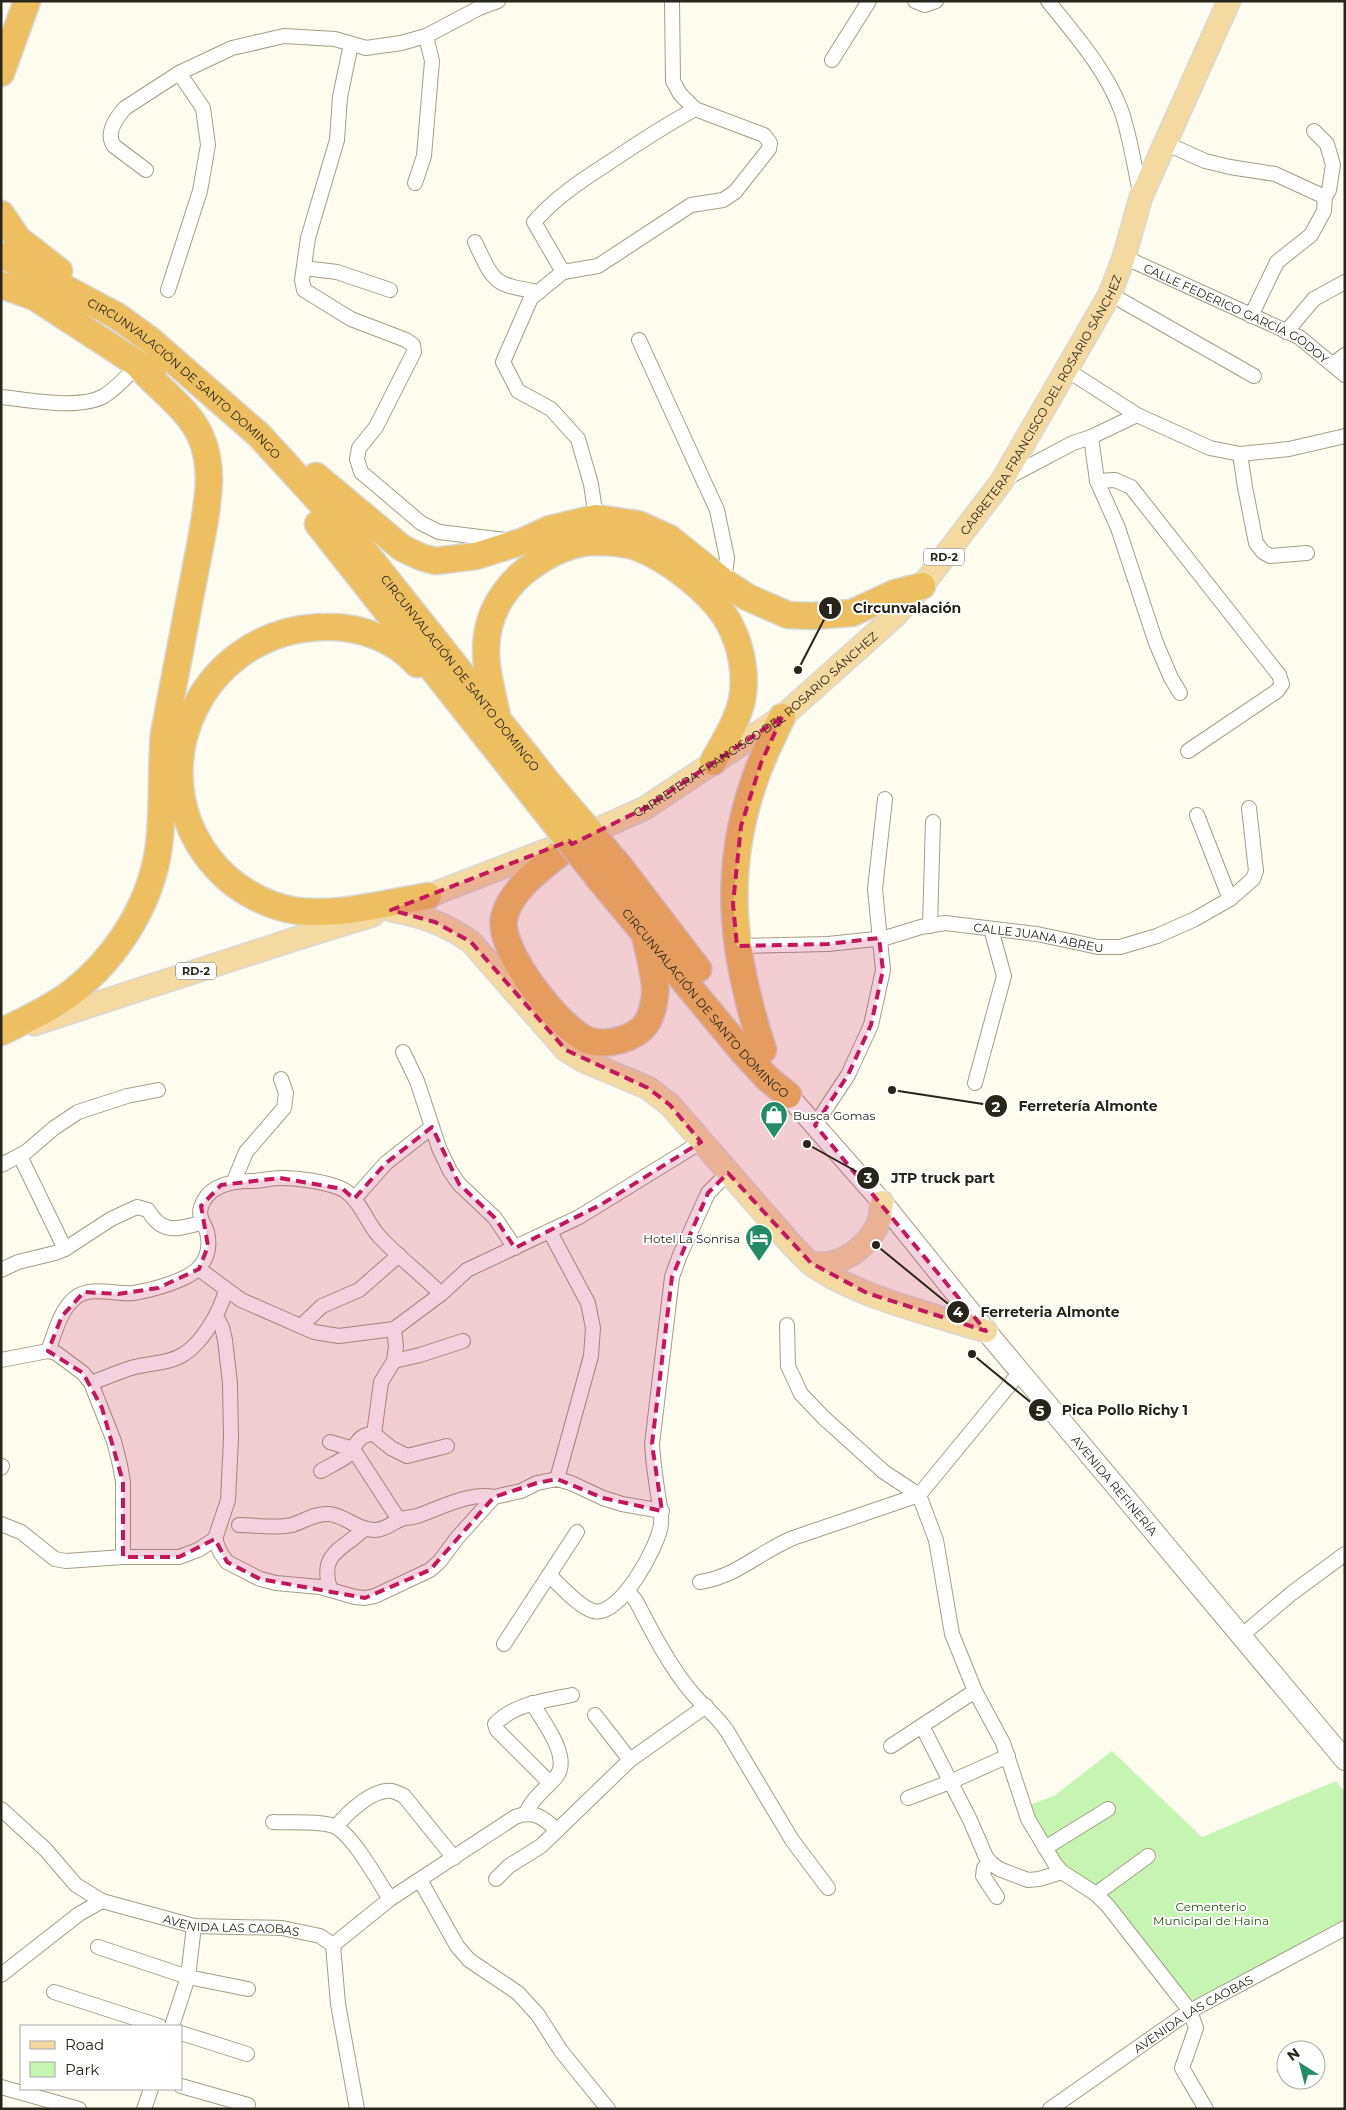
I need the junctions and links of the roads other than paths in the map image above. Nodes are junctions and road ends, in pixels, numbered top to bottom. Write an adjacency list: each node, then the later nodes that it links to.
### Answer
1 (27, 1): 12 (highway)
2 (498, 1): 9 (street)
3 (672, 1): 14 (street)
4 (869, 1): 11 (street)
5 (915, 1): 6 (street)
6 (936, 1)
7 (1048, 1): 19 (street)
8 (1229, 1): 16 (main road, CARRETERA FRANCISCO DEL ROSARIO SÁNCHEZ / RD-2)
9 (426, 36): 10 (street); 18 (street)
10 (351, 44): 13 (street); 25 (street)
11 (832, 60)
12 (1, 73)
13 (179, 73): 17 (street); 29 (street)
14 (696, 109): 26 (street); 26 (street)
15 (1314, 131): 20 (street)
16 (1165, 142): 19 (main road, CARRETERA FRANCISCO DEL ROSARIO SÁNCHEZ / RD-2); 20 (street)
17 (146, 170)
18 (415, 183)
19 (1140, 197): 24 (main road, CARRETERA FRANCISCO DEL ROSARIO SÁNCHEZ / RD-2)
20 (1325, 197): 34 (street)
21 (1, 214): 33 (highway)
22 (476, 242): 31 (street)
23 (1, 256): 33 (highway, CIRCUNVALACIÓN DE SANTO DOMINGO)
24 (1124, 257): 32 (main road, CARRETERA FRANCISCO DEL ROSARIO SÁNCHEZ / RD-2); 34 (street, CALLE FEDERICO GARCÍA GODOY)
25 (304, 268): 30 (street); 52 (street)
26 (563, 272): 31 (street)
27 (1345, 282): 35 (street)
28 (1, 285): 38 (highway, CIRCUNVALACIÓN DE SANTO DOMINGO)
29 (168, 290)
30 (390, 290)
31 (539, 292): 51 (street)
32 (1110, 294): 40 (main road, CARRETERA FRANCISCO DEL ROSARIO SÁNCHEZ / RD-2); 42 (street)
33 (117, 316): 45 (highway, CIRCUNVALACIÓN DE SANTO DOMINGO)
34 (1251, 316): 35 (street, CALLE FEDERICO GARCÍA GODOY)
35 (1286, 332): 39 (street, CALLE FEDERICO GARCÍA GODOY)
36 (639, 340): 54 (street)
37 (1345, 355): 39 (street)
38 (138, 364): 43 (street); 57 (highway, CIRCUNVALACIÓN DE SANTO DOMINGO); 77 (highway)
39 (1333, 364): 41 (street, CALLE FEDERICO GARCÍA GODOY)
40 (1067, 370): 44 (street); 49 (main road, CARRETERA FRANCISCO DEL ROSARIO SÁNCHEZ / RD-2)
41 (1345, 375)
42 (1254, 376)
43 (1, 397)
44 (1136, 415): 47 (street); 48 (street)
45 (259, 435): 52 (highway); 59 (highway, CIRCUNVALACIÓN DE SANTO DOMINGO)
46 (1345, 436): 48 (street)
47 (1091, 437): 49 (street); 50 (street)
48 (1240, 454): 53 (street)
49 (1002, 481): 55 (main road, CARRETERA FRANCISCO DEL ROSARIO SÁNCHEZ / RD-2)
50 (1097, 481): 56 (street); 60 (street)
51 (596, 518): 52 (highway); 54 (highway)
52 (524, 541)
53 (1307, 553)
54 (724, 582): 55 (highway)
55 (922, 586): 58 (main road, CARRETERA FRANCISCO DEL ROSARIO SÁNCHEZ / RD-2)
56 (1180, 693)
57 (470, 715): 62 (highway, CIRCUNVALACIÓN DE SANTO DOMINGO); 69 (highway)
58 (782, 717): 61 (main road, CARRETERA FRANCISCO DEL ROSARIO SÁNCHEZ / RD-2); 76 (highway)
59 (498, 722): 61 (highway); 62 (highway, CIRCUNVALACIÓN DE SANTO DOMINGO)
60 (1188, 751)
61 (713, 762): 67 (main road, CARRETERA FRANCISCO DEL ROSARIO SÁNCHEZ / RD-2)
62 (541, 790): 68 (highway, CIRCUNVALACIÓN DE SANTO DOMINGO, bridge)
63 (885, 798): 75 (street)
64 (1249, 808): 70 (street, CALLE JUANA ABREU)
65 (1197, 815): 70 (street)
66 (933, 822): 72 (street)
67 (581, 837): 69 (main road, CARRETERA FRANCISCO DEL ROSARIO SÁNCHEZ / RD-2); 74 (highway)
68 (610, 874): 74 (highway, CIRCUNVALACIÓN DE SANTO DOMINGO); 78 (highway, CIRCUNVALACIÓN DE SANTO DOMINGO)
69 (428, 896): 71 (main road, CARRETERA FRANCISCO DEL ROSARIO SÁNCHEZ / RD-2)
70 (1230, 899): 73 (street, CALLE JUANA ABREU)
71 (391, 910): 77 (main road, CARRETERA FRANCISCO DEL ROSARIO SÁNCHEZ / RD-2); 86 (main road)
72 (930, 926): 73 (street, CALLE JUANA ABREU); 75 (street, CALLE JUANA ABREU)
73 (991, 929): 81 (street)
74 (644, 931): 83 (highway, CIRCUNVALACIÓN DE SANTO DOMINGO)
75 (879, 938): 76 (street, CALLE JUANA ABREU); 84 (street)
76 (737, 946): 78 (highway)
77 (1, 1033)
78 (763, 1050): 83 (highway, CIRCUNVALACIÓN DE SANTO DOMINGO)
79 (403, 1052): 85 (street)
80 (281, 1079): 90 (street)
81 (975, 1083)
82 (158, 1090): 87 (street)
83 (788, 1095): 84 (main road, AVENIDA REFINERÍA)
84 (816, 1125): 92 (main road, AVENIDA REFINERÍA)
85 (432, 1127): 91 (street); 95 (street)
86 (702, 1142): 89 (main road); 94 (street)
87 (20, 1156): 88 (street); 96 (street)
88 (1, 1165)
89 (728, 1173): 98 (main road); 122 (street)
90 (234, 1181): 91 (street); 93 (street)
91 (354, 1199): 97 (street)
92 (882, 1202): 98 (main road); 107 (main road, AVENIDA REFINERÍA)
93 (202, 1223): 96 (street); 99 (street)
94 (550, 1232): 95 (street); 119 (street)
95 (515, 1248): 102 (street)
96 (65, 1249): 100 (street)
97 (399, 1256): 102 (street); 105 (street)
98 (811, 1263): 107 (main road)
99 (200, 1269): 101 (street); 109 (street)
100 (1, 1270)
101 (226, 1290): 103 (street); 105 (street)
102 (441, 1294): 106 (street)
103 (216, 1316): 113 (street); 128 (street)
104 (787, 1325): 120 (street)
105 (300, 1326): 106 (street)
106 (394, 1329): 111 (street)
107 (986, 1331): 112 (main road, AVENIDA REFINERÍA)
108 (463, 1341): 111 (street)
109 (48, 1351): 110 (street); 113 (street)
110 (1, 1360)
111 (394, 1361): 114 (street)
112 (1021, 1372): 120 (street); 135 (main road, AVENIDA REFINERÍA)
113 (91, 1383): 130 (street)
114 (374, 1434): 116 (street); 117 (street)
115 (330, 1442): 117 (street)
116 (447, 1446)
117 (352, 1449): 118 (street); 123 (street)
118 (321, 1471)
119 (557, 1479): 121 (street); 122 (street)
120 (919, 1495): 132 (street); 137 (street)
121 (494, 1497): 123 (street); 133 (street)
122 (662, 1511): 134 (street)
123 (399, 1520): 126 (street)
124 (1, 1524): 130 (street)
125 (239, 1525): 126 (street)
126 (364, 1529): 133 (street)
127 (577, 1532): 131 (street)
128 (215, 1539): 130 (street); 133 (street)
129 (1345, 1554): 135 (street)
130 (124, 1557)
131 (549, 1575): 134 (street); 136 (street)
132 (700, 1582)
133 (330, 1589)
134 (628, 1591): 140 (street)
135 (1241, 1636): 146 (main road, AVENIDA REFINERÍA)
136 (504, 1644)
137 (975, 1691): 142 (street); 144 (street)
138 (572, 1694): 139 (street)
139 (532, 1703): 148 (street); 148 (street)
140 (706, 1706): 145 (street); 163 (street)
141 (594, 1715): 145 (street)
142 (922, 1726): 143 (street); 147 (street)
143 (891, 1746)
144 (1008, 1756): 147 (street); 156 (street)
145 (630, 1760): 155 (street)
146 (1345, 1760)
147 (950, 1782): 149 (street); 159 (street)
148 (550, 1783): 152 (street)
149 (908, 1798)
150 (1, 1809): 167 (street, AVENIDA LAS CAOBAS)
151 (1108, 1809): 156 (street)
152 (526, 1813): 155 (street); 158 (street)
153 (273, 1822): 154 (street)
154 (336, 1827): 158 (street); 166 (street)
155 (556, 1830): 161 (street)
156 (1045, 1848): 160 (street)
157 (1148, 1856): 164 (street)
158 (454, 1858): 162 (street)
159 (991, 1863): 160 (street); 165 (street)
160 (1062, 1872): 164 (street)
161 (496, 1879)
162 (420, 1880): 166 (street); 189 (street)
163 (828, 1888)
164 (1096, 1894): 176 (street)
165 (997, 1897)
166 (390, 1899): 170 (street)
167 (102, 1901): 168 (street, AVENIDA LAS CAOBAS); 172 (street)
168 (194, 1926): 170 (street, AVENIDA LAS CAOBAS); 173 (street)
169 (1345, 1928): 176 (street, AVENIDA LAS CAOBAS)
170 (333, 1945): 188 (street)
171 (98, 1947): 173 (street)
172 (1, 1975)
173 (188, 1977): 174 (street); 178 (street)
174 (248, 1990)
175 (54, 1992): 177 (street)
176 (1190, 2011): 185 (street); 190 (street, AVENIDA LAS CAOBAS)
177 (156, 2025)
178 (172, 2025)
179 (182, 2034): 180 (street)
180 (247, 2054)
181 (182, 2086): 184 (street)
182 (1, 2087): 186 (street)
183 (151, 2090): 187 (street)
184 (248, 2105)
185 (1202, 2107)
186 (79, 2109)
187 (144, 2109)
188 (357, 2109)
189 (608, 2109)
190 (1050, 2109)

